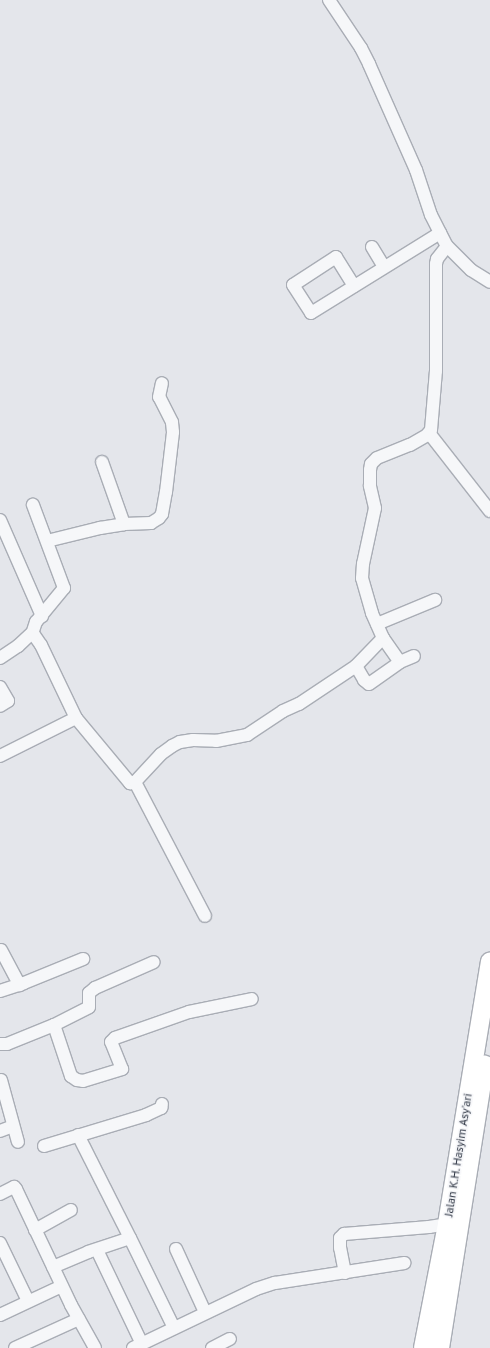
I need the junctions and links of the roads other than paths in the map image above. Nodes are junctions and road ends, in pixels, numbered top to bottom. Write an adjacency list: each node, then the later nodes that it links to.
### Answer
1 (329, 0): 2 (street)
2 (440, 233): 3 (street); 5 (street)
3 (447, 246): 6 (street); 9 (street)
4 (372, 247): 5 (street)
5 (384, 267): 7 (street)
6 (490, 282)
7 (354, 286): 7 (street)
8 (162, 383): 14 (street)
9 (429, 433): 12 (street); 18 (street)
10 (102, 462): 14 (street)
11 (33, 505): 15 (street)
12 (490, 511)
13 (0, 520): 17 (street)
14 (124, 524): 15 (street)
15 (47, 541): 17 (street)
16 (435, 600): 18 (street)
17 (42, 616): 19 (street)
18 (377, 624): 20 (street)
19 (32, 634): 22 (street); 27 (street)
20 (383, 638): 23 (street); 24 (street)
21 (414, 656): 23 (street)
22 (0, 658)
23 (400, 662): 24 (street)
24 (356, 666): 29 (street)
25 (0, 686): 26 (street)
26 (0, 706)
27 (76, 718): 28 (street); 29 (street)
28 (0, 756)
29 (135, 782): 30 (street)
30 (204, 916)
31 (1, 950): 35 (street)
32 (83, 959): 35 (street)
33 (154, 962): 38 (street)
34 (490, 962): 50 (highway, Jalan K.H. Hasyim Asy'ari)
35 (20, 985): 36 (street)
36 (0, 991)
37 (252, 999): 38 (street)
38 (54, 1025): 40 (street)
39 (490, 1036): 71 (highway, Jalan K.H. Hasyim Asy'ari)
40 (0, 1044)
41 (1, 1080): 43 (street)
42 (162, 1104): 45 (street)
43 (13, 1126): 44 (street); 46 (street)
44 (0, 1131)
45 (78, 1135): 47 (street); 52 (street)
46 (18, 1142)
47 (44, 1146)
48 (0, 1194): 51 (street)
49 (71, 1210): 51 (street)
50 (446, 1224): 58 (street); 70 (highway, Jalan K.H. Hasyim Asy'ari)
51 (35, 1230): 57 (street)
52 (130, 1238): 55 (street); 64 (street)
53 (0, 1243): 60 (street)
54 (176, 1249): 61 (street)
55 (97, 1250): 57 (street); 66 (street)
56 (404, 1263): 58 (street)
57 (54, 1267): 59 (street)
58 (345, 1272): 61 (street)
59 (62, 1286): 60 (street); 63 (street)
60 (28, 1301): 62 (street)
61 (205, 1312): 64 (street)
62 (0, 1314)
63 (79, 1319): 67 (street); 68 (street)
64 (174, 1328): 66 (street)
65 (230, 1339): 69 (street)
66 (137, 1346)
67 (15, 1348)
68 (95, 1348)
69 (212, 1348)
70 (423, 1348)
71 (440, 1348)

